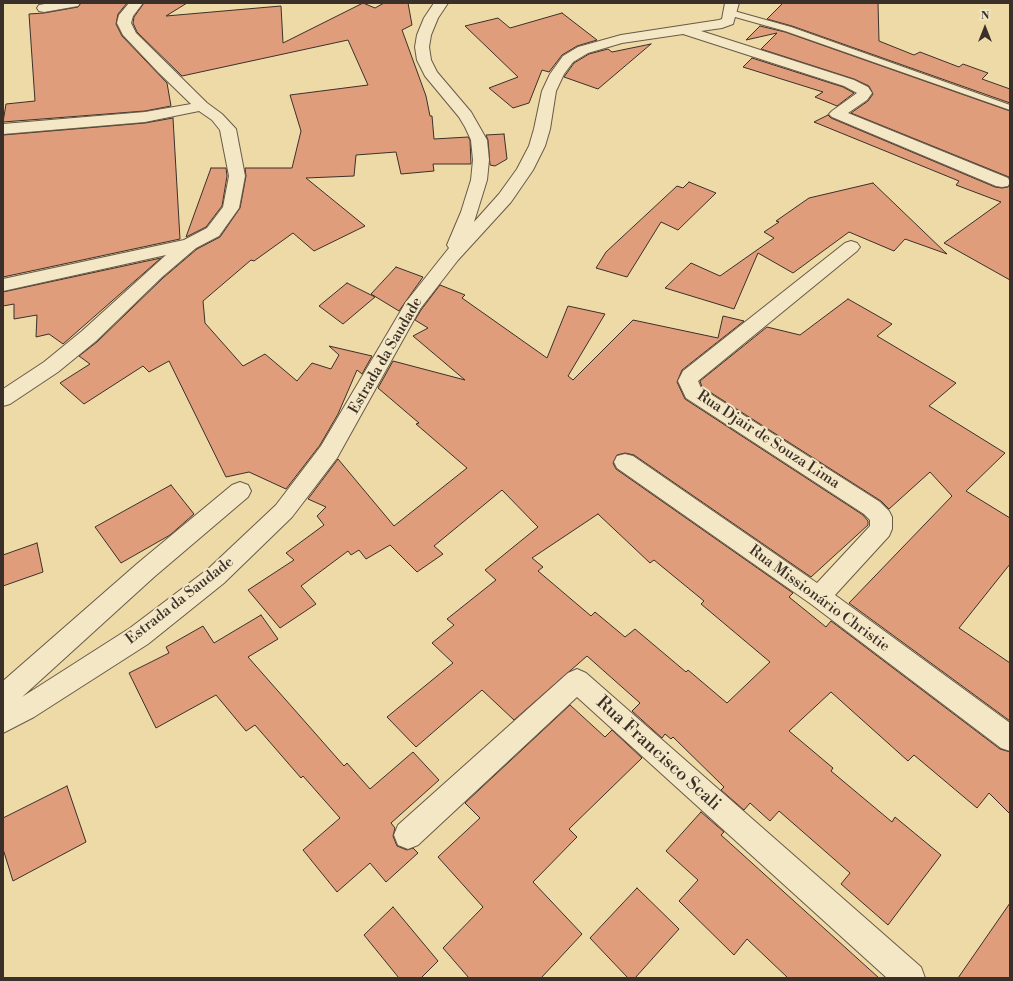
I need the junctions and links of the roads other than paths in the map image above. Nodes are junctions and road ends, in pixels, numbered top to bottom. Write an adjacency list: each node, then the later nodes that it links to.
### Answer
1 (73, 3): 4 (street)
2 (136, 3): 7 (street)
3 (441, 3): 13 (street)
4 (44, 8)
5 (731, 8): 6 (street, Estrada da Saudade); 8 (lane)
6 (682, 29): 10 (street); 13 (street, Estrada da Saudade)
7 (202, 106): 9 (street); 11 (street)
8 (1010, 108)
9 (3, 129)
10 (1002, 182)
11 (190, 244): 14 (street); 15 (street)
12 (850, 247): 18 (street, Rua Djair de Souza Lima)
13 (452, 256): 20 (street, Estrada da Saudade)
14 (3, 285)
15 (3, 399)
16 (625, 462): 18 (street, Rua Missionário Christie)
17 (240, 492): 19 (street)
18 (819, 597): 21 (street, Rua Missionário Christie)
19 (3, 697)
20 (3, 721)
21 (1010, 739)
22 (408, 835): 23 (street, Rua Francisco Scali)
23 (910, 978)

